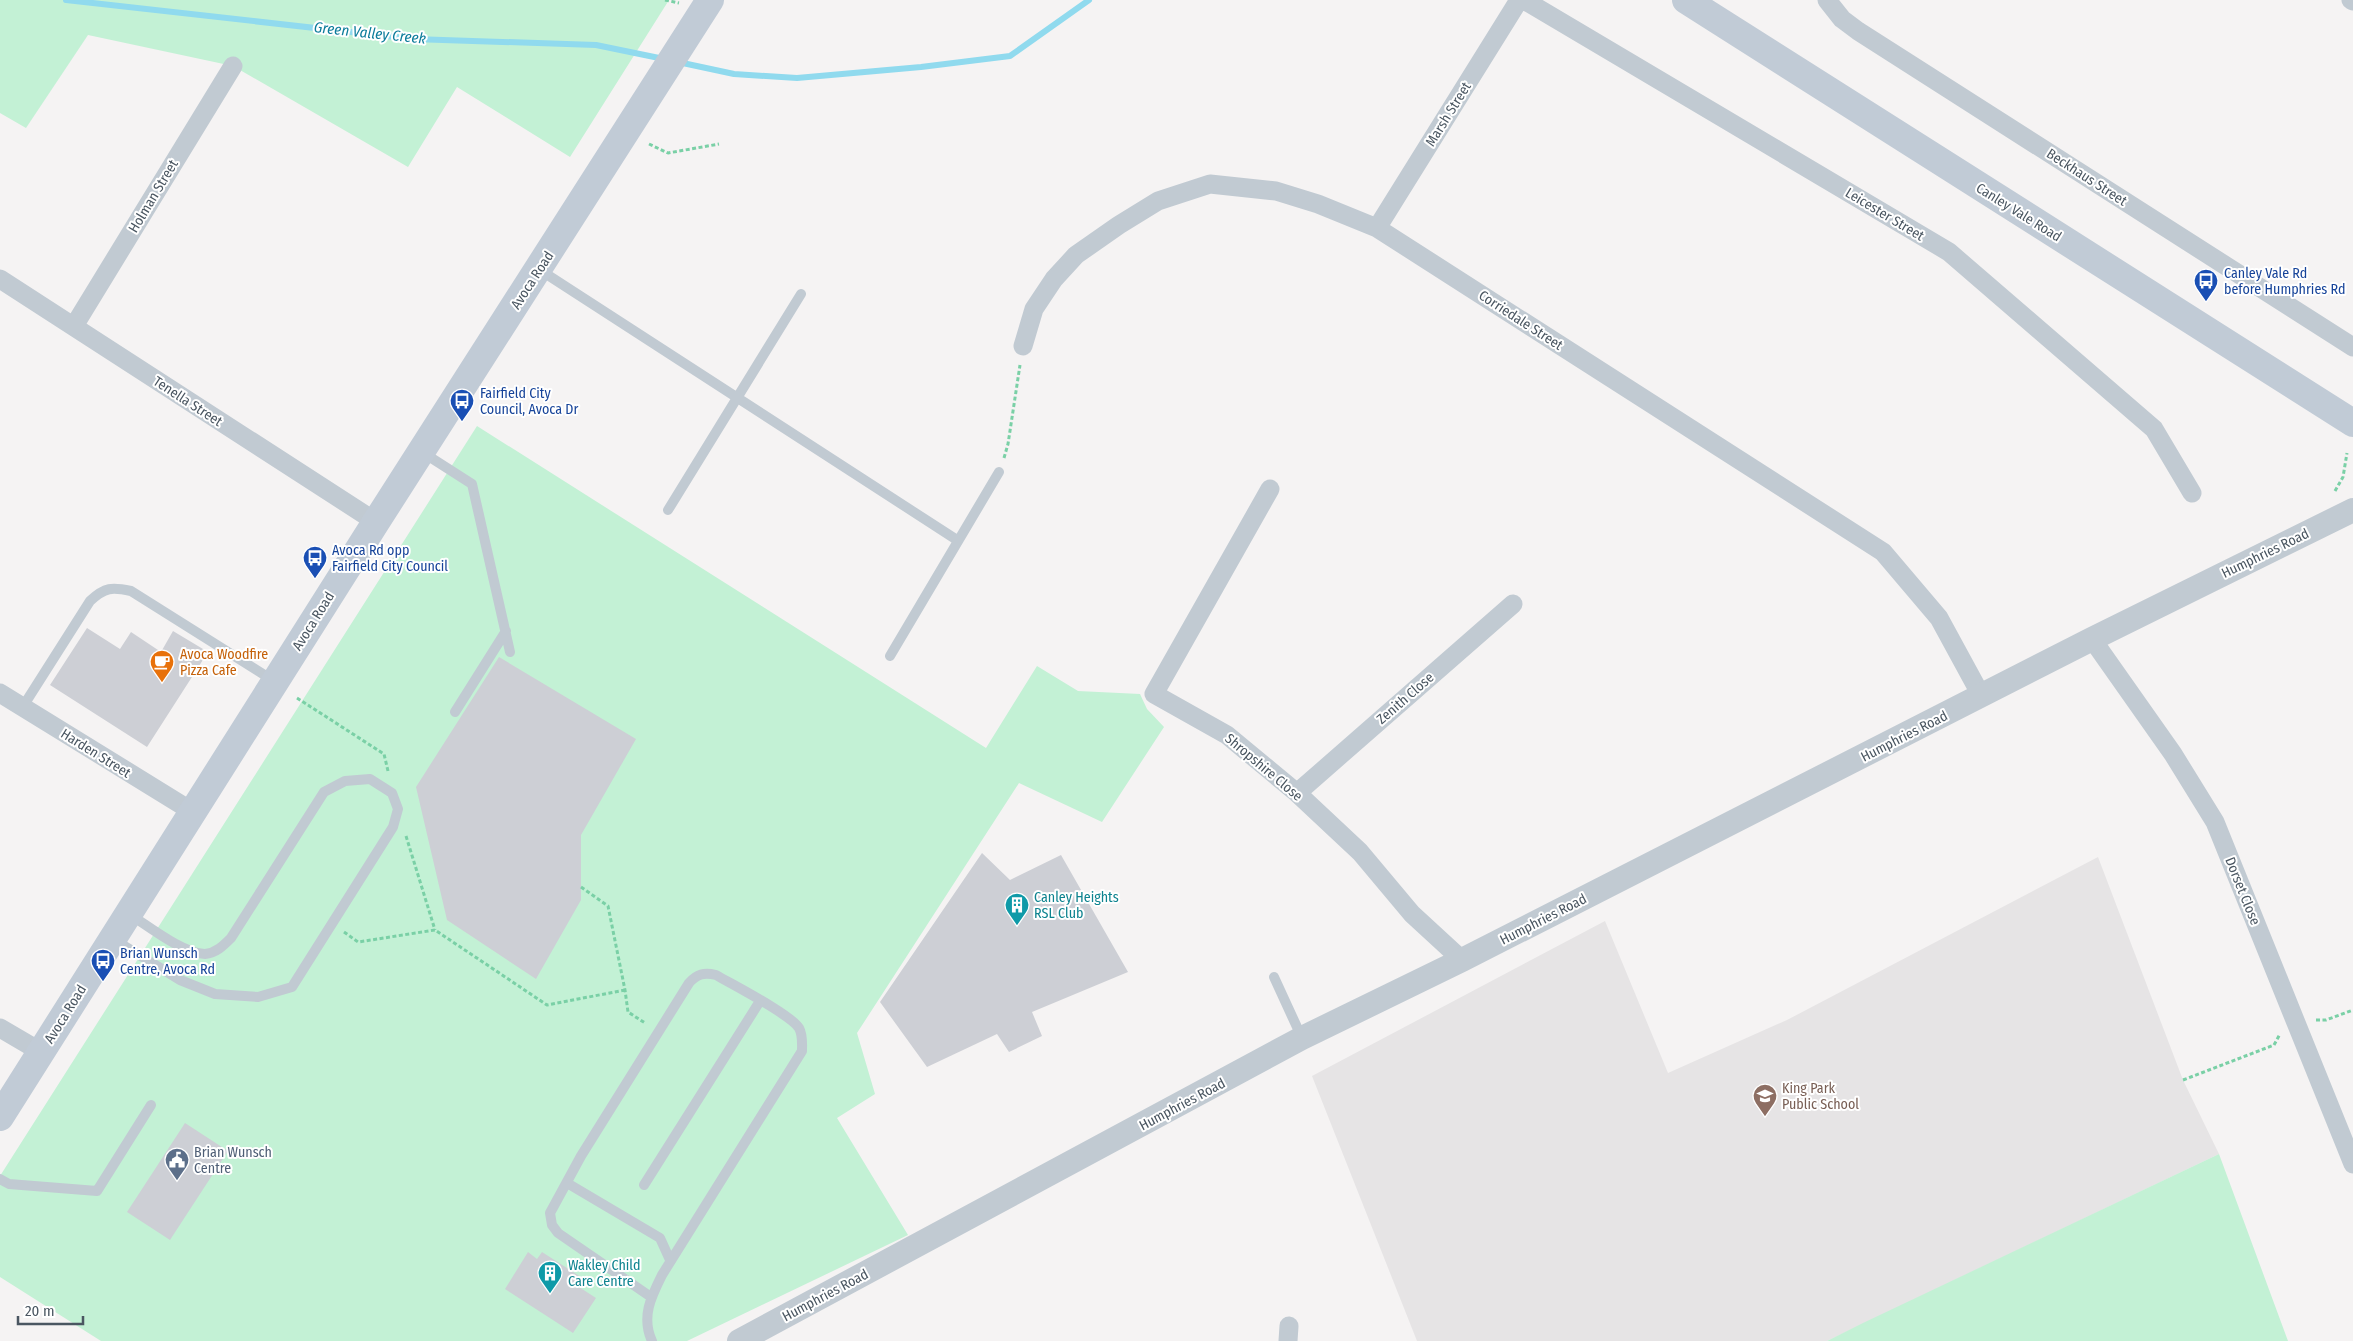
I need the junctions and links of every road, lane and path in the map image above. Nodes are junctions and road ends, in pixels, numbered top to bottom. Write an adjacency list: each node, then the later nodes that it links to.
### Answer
1 (665, 0): 6 (path)
2 (1519, 0): 10 (street, Marsh Street)
3 (1524, 0): 24 (street, Leicester Street)
4 (1686, 0): 18 (main road, Canley Vale Road)
5 (1827, 0): 16 (street, Beckhaus Street)
6 (698, 6): 11 (main road, Avoca Road)
7 (233, 66): 14 (street, Holman Street)
8 (649, 144): 9 (path)
9 (719, 144)
10 (1377, 228): 15 (street, Corriedale Street); 36 (street, Corriedale Street)
11 (539, 269): 17 (lane); 19 (main road, Avoca Road)
12 (0, 280): 14 (street, Tenella Street)
13 (801, 294): 17 (lane)
14 (74, 326): 27 (street, Tenella Street)
15 (1023, 346): 21 (path)
16 (2353, 347)
17 (735, 398): 25 (lane); 28 (lane)
18 (2353, 423)
19 (421, 452): 27 (main road, Avoca Road); 30 (lane)
20 (2347, 453): 23 (path)
21 (999, 472): 28 (lane)
22 (1270, 489): 41 (street, Shropshire Close)
23 (2334, 491)
24 (2192, 493)
25 (668, 510)
26 (2353, 510): 31 (street, Humphries Road)
27 (376, 522): 34 (main road, Avoca Road)
28 (957, 540): 33 (lane)
29 (1514, 604): 41 (street, Zenith Close)
30 (506, 631): 32 (lane); 39 (lane)
31 (2092, 639): 36 (street, Humphries Road); 63 (street, Dorset Close)
32 (510, 652)
33 (890, 656)
34 (275, 682): 38 (lane); 43 (main road, Avoca Road)
35 (0, 693): 38 (street, Harden Street)
36 (1982, 696): 49 (street, Humphries Road)
37 (297, 698): 40 (path)
38 (22, 708): 43 (street, Harden Street)
39 (455, 712)
40 (392, 793): 42 (lane); 45 (lane)
41 (1297, 793): 49 (street, Shropshire Close)
42 (398, 809): 46 (lane); 47 (path)
43 (193, 812): 45 (main road, Avoca Road)
44 (581, 887): 51 (path)
45 (128, 913): 48 (main road, Avoca Road)
46 (333, 925): 47 (path); 48 (lane)
47 (435, 930): 51 (path)
48 (112, 939): 59 (main road, Avoca Road)
49 (1462, 960): 58 (street, Humphries Road)
50 (1274, 977): 58 (lane)
51 (625, 990): 56 (path)
52 (760, 1001): 56 (lane); 66 (lane); 67 (lane)
53 (2353, 1010): 54 (path)
54 (2320, 1019)
55 (0, 1028): 59 (street)
56 (659, 1032): 65 (lane)
57 (2278, 1035): 60 (path)
58 (1302, 1038): 69 (street, Humphries Road)
59 (41, 1052): 62 (main road, Avoca Road)
60 (2183, 1080)
61 (151, 1105): 64 (lane)
62 (0, 1117)
63 (2353, 1164)
64 (0, 1179)
65 (567, 1183): 67 (lane); 68 (lane)
66 (644, 1184)
67 (670, 1260): 68 (lane)
68 (651, 1297): 70 (lane)
69 (747, 1339)
70 (652, 1341)

